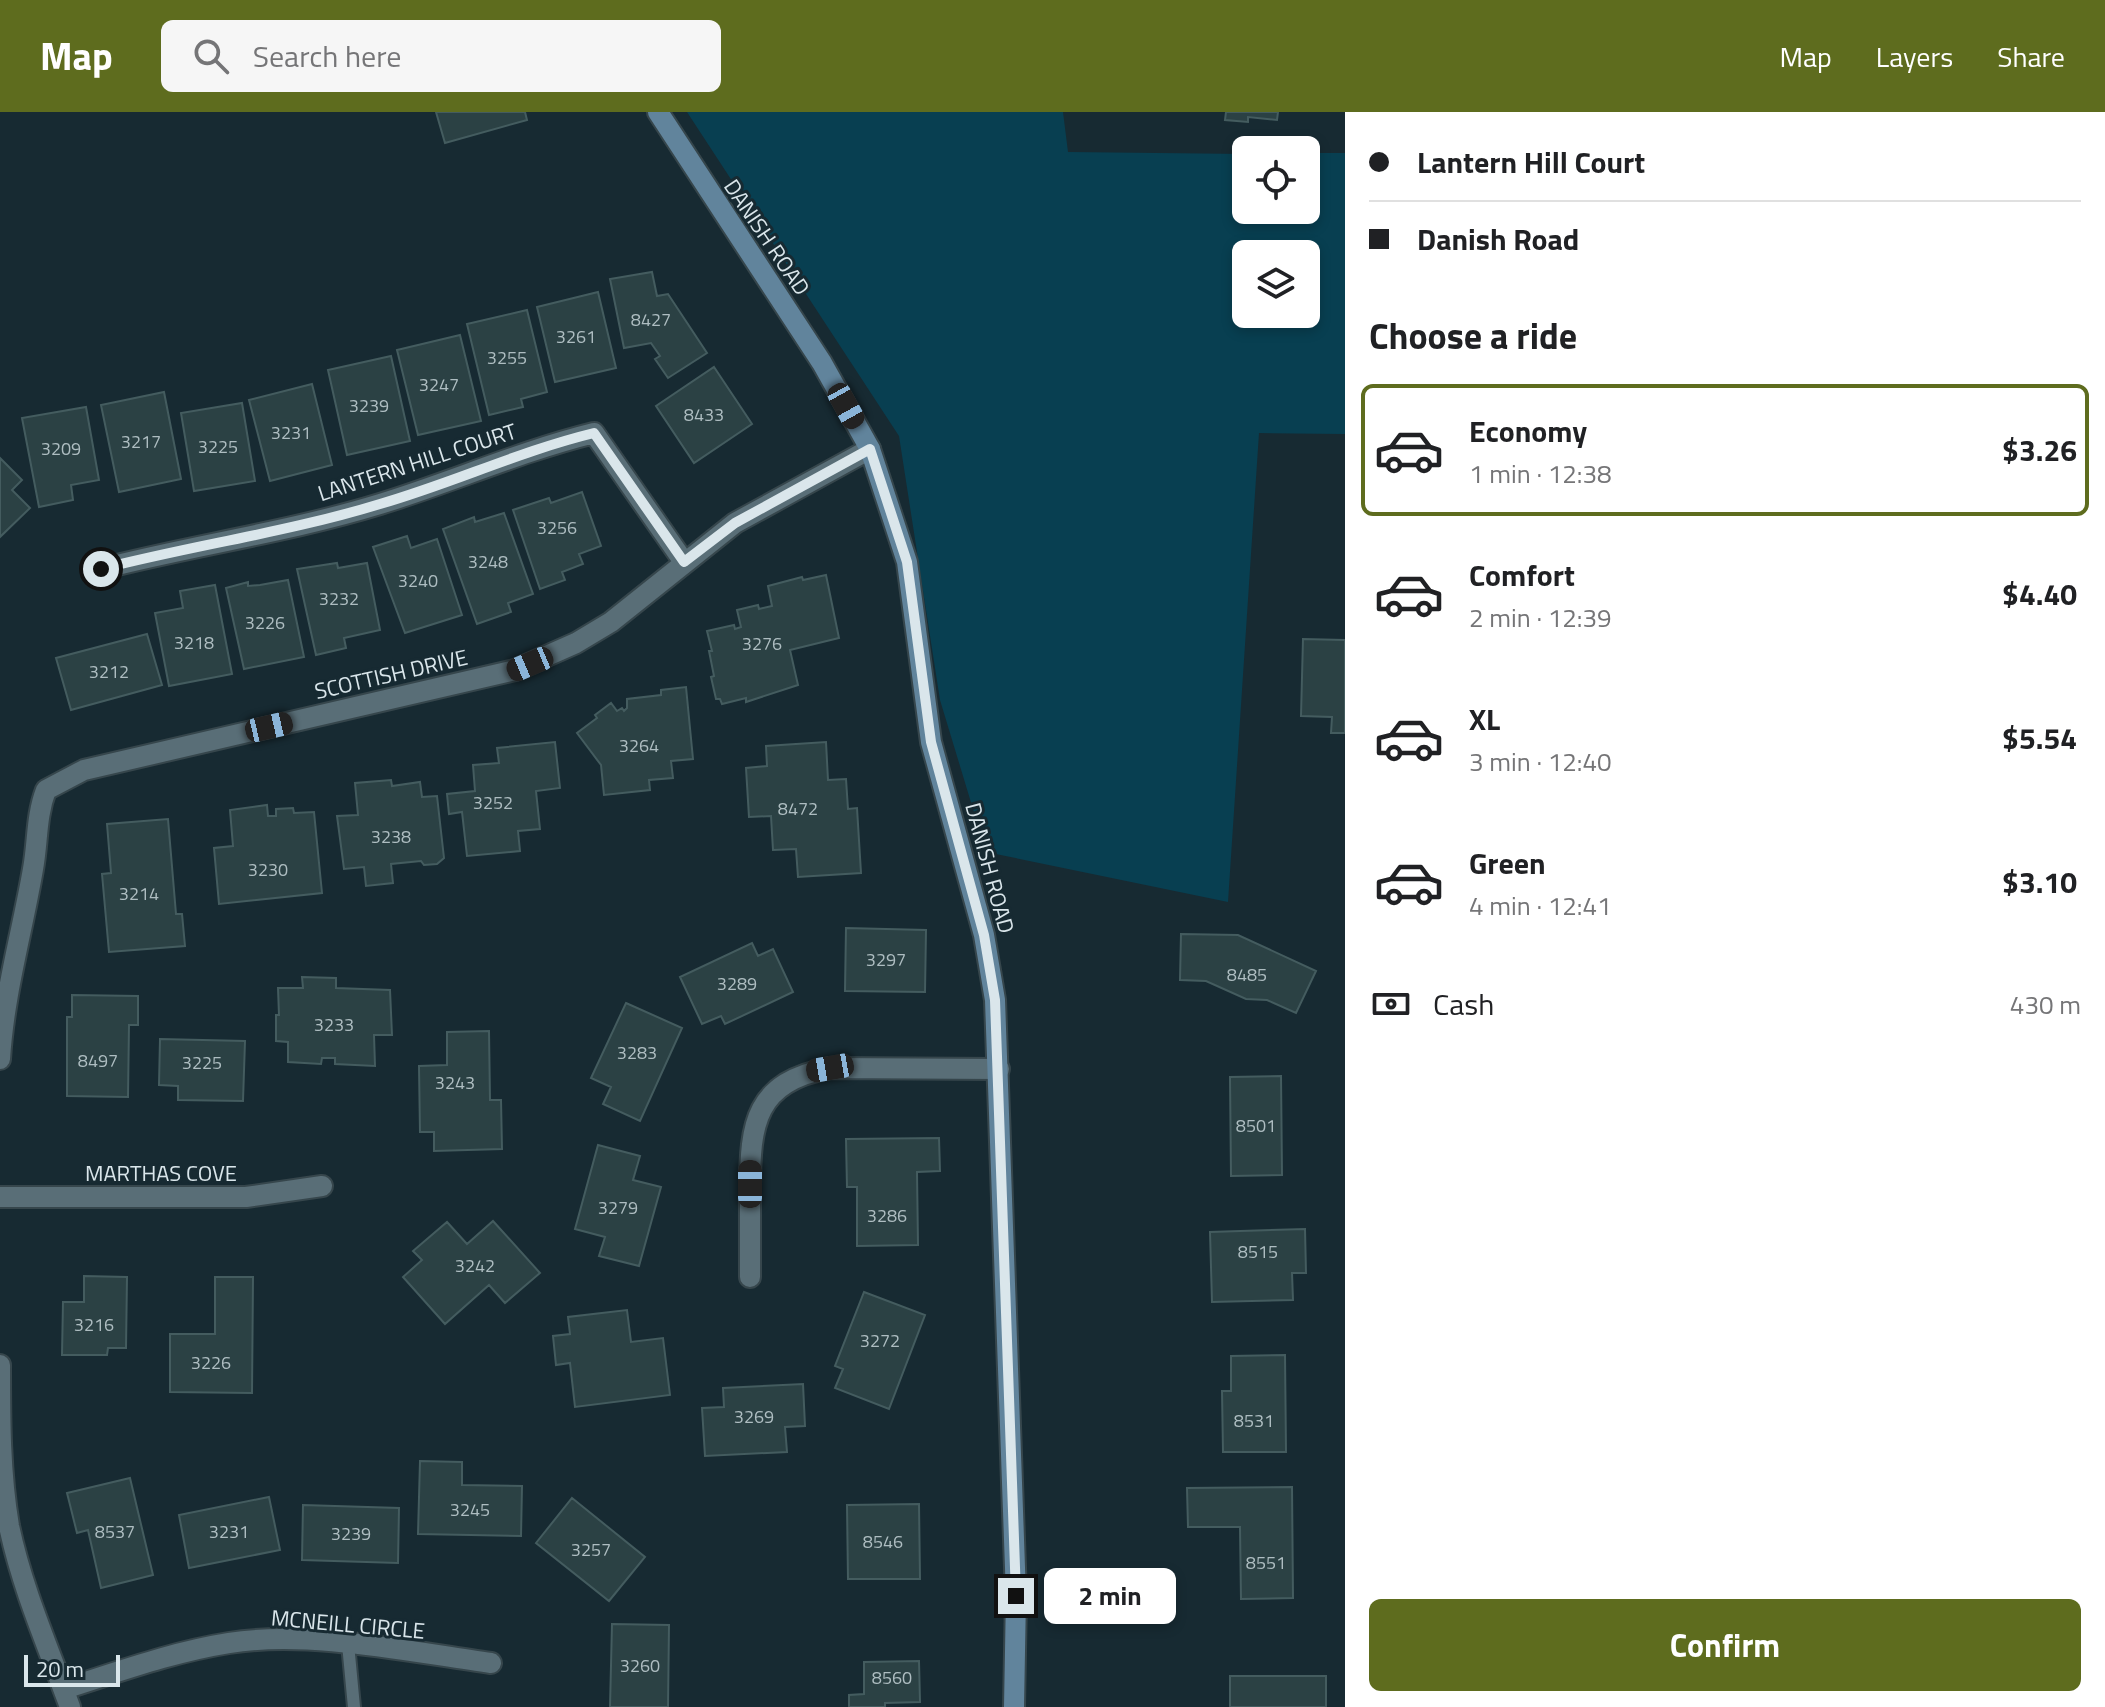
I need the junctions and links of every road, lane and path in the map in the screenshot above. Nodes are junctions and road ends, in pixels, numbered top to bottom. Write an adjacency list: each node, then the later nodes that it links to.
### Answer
1 (658, 112): 2 (street, DANISH ROAD)
2 (870, 449): 3 (street, SCOTTISH DRIVE); 6 (street, DANISH ROAD)
3 (684, 562): 4 (street, LANTERN HILL COURT); 5 (street, SCOTTISH DRIVE)
4 (101, 569)
5 (0, 1059)
6 (999, 1069): 9 (street); 15 (street, DANISH ROAD)
7 (322, 1186): 8 (street, MARTHAS COVE)
8 (0, 1197)
9 (750, 1277)
10 (0, 1365): 13 (street)
11 (348, 1644): 12 (street, MCNEILL CIRCLE); 13 (street, MCNEILL CIRCLE); 14 (lane)
12 (491, 1663)
13 (67, 1698)
14 (354, 1707)
15 (1014, 1707)

